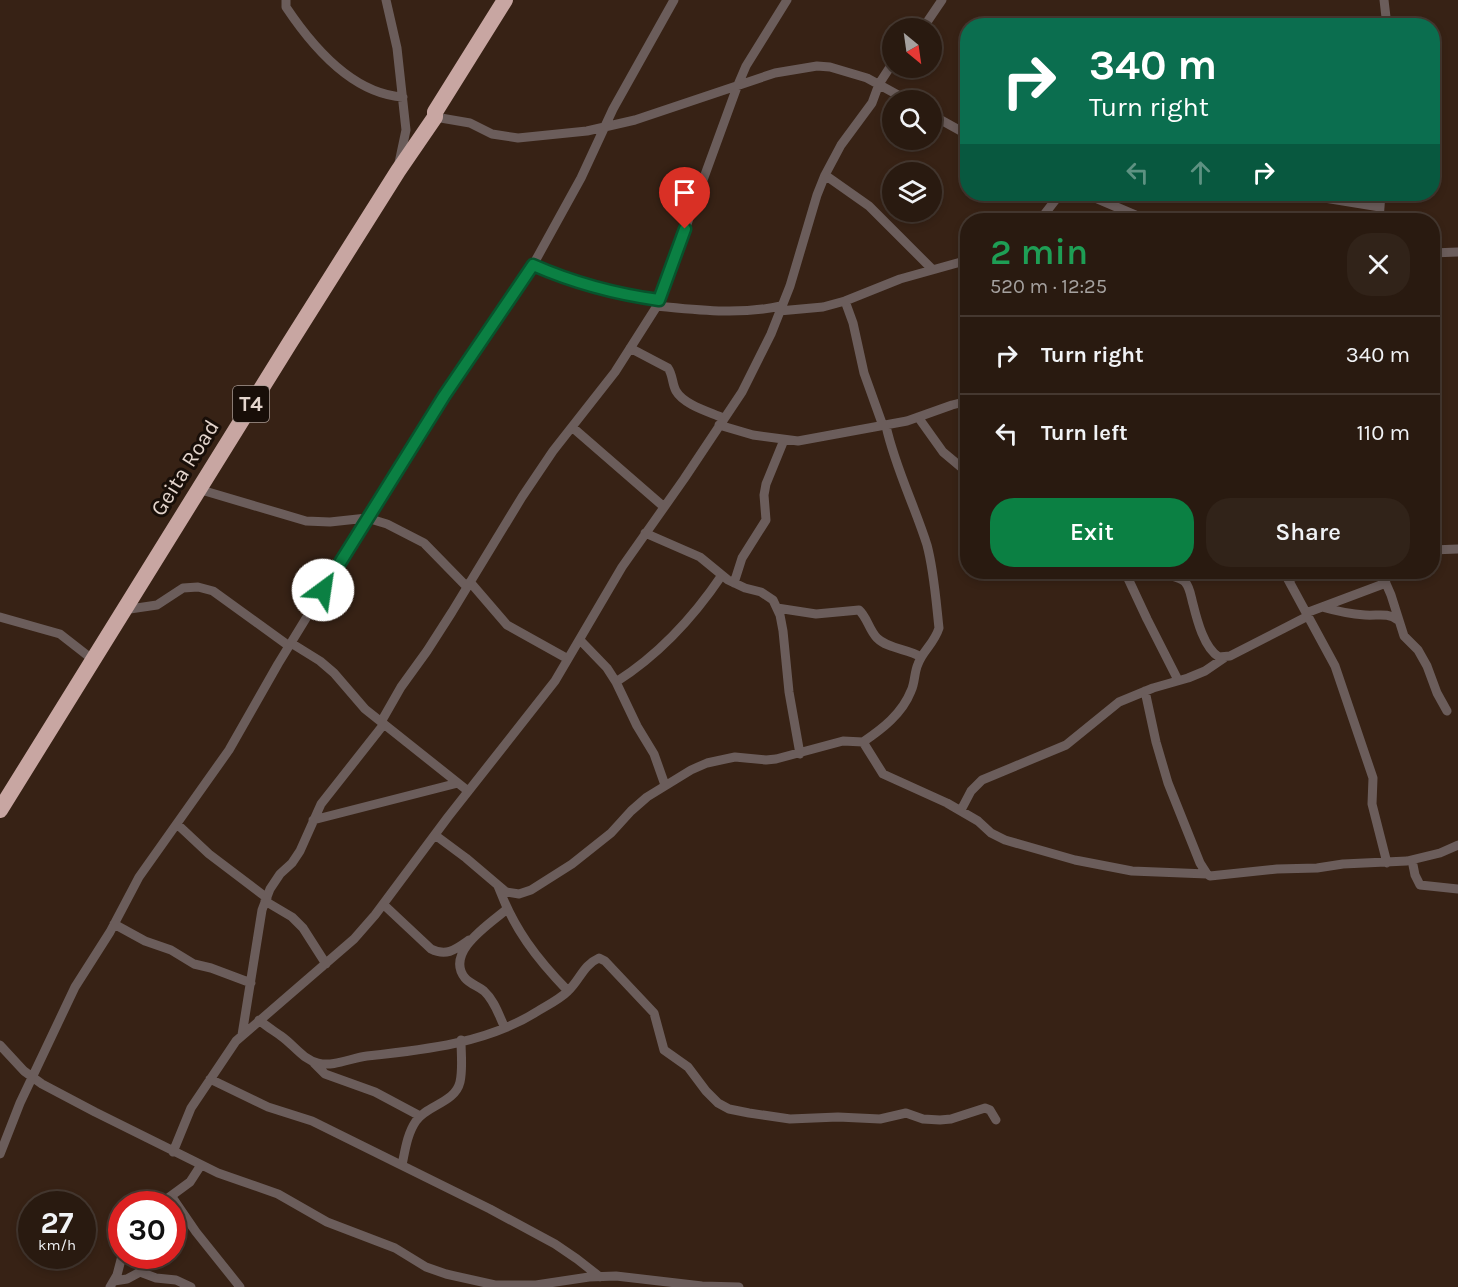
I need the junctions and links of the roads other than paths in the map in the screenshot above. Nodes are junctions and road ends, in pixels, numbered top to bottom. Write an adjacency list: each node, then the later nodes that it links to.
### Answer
1 (286, 0): 14 (street)
2 (386, 0): 14 (street)
3 (505, 0): 15 (highway, Geita Road / T4)
4 (674, 0): 17 (street)
5 (787, 0): 12 (street)
6 (942, 0): 8 (street)
7 (1384, 0): 9 (street)
8 (929, 18)
9 (1386, 18)
10 (883, 78): 11 (street)
11 (879, 84): 12 (street); 13 (street); 20 (street)
12 (737, 87): 17 (street); 35 (street)
13 (890, 90)
14 (403, 97): 19 (street)
15 (435, 117): 17 (street); 19 (highway, Geita Road / T4)
16 (942, 121): 18 (street)
17 (606, 127): 32 (street)
18 (960, 131)
19 (398, 171): 45 (highway, Geita Road / T4)
20 (825, 175): 33 (street); 36 (street)
21 (1055, 201): 26 (street)
22 (1100, 201): 27 (street)
23 (1361, 201): 25 (street)
24 (1381, 201): 25 (street)
25 (1380, 207): 28 (street)
26 (1045, 213)
27 (1125, 213)
28 (1380, 213)
29 (1458, 252): 30 (street)
30 (1440, 253)
31 (960, 262): 33 (street)
32 (533, 265): 35 (street); 47 (street)
33 (932, 269): 34 (street)
34 (845, 301): 36 (street); 41 (street)
35 (658, 303): 36 (street); 37 (street)
36 (780, 308): 40 (street)
37 (630, 348): 40 (street); 42 (street)
38 (960, 403): 39 (street)
39 (918, 417): 41 (street); 44 (street)
40 (721, 422): 43 (street); 46 (street)
41 (885, 426): 43 (street); 67 (street)
42 (572, 427): 46 (street); 58 (street)
43 (784, 440): 56 (street)
44 (960, 466)
45 (198, 489): 47 (street); 61 (highway, Geita Road / T4)
46 (664, 507): 48 (street)
47 (367, 518): 58 (street); 66 (street)
48 (645, 533): 51 (street); 65 (street)
49 (1458, 549): 50 (street)
50 (1440, 550)
51 (722, 575): 56 (street); 72 (street)
52 (1128, 579): 71 (street)
53 (1180, 579): 68 (street)
54 (1288, 579): 62 (street)
55 (1384, 579): 57 (street)
56 (734, 583): 60 (street)
57 (1386, 583): 59 (street); 64 (street)
58 (469, 584): 70 (street); 75 (street)
59 (1322, 607): 62 (street); 64 (street)
60 (777, 608): 67 (street); 77 (street)
61 (123, 610): 66 (street); 69 (highway, Geita Road / T4)
62 (1307, 614): 68 (street); 88 (street)
63 (0, 617): 69 (street)
64 (1398, 620): 74 (street)
65 (580, 640): 70 (street); 72 (street)
66 (290, 645): 75 (street); 84 (street)
67 (921, 657): 76 (street)
68 (1224, 658): 71 (street)
69 (92, 659): 81 (highway, Geita Road / T4)
70 (568, 659): 80 (street)
71 (1178, 680): 73 (street)
72 (616, 682): 79 (street)
73 (1144, 691): 82 (street); 89 (street)
74 (1447, 711)
75 (382, 723): 78 (street); 83 (street)
76 (863, 742): 77 (street); 82 (street)
77 (800, 754): 79 (street)
78 (458, 783): 80 (street); 83 (street)
79 (665, 785): 90 (street)
80 (468, 791): 85 (street)
81 (0, 810)
82 (961, 810): 89 (street)
83 (313, 820): 92 (street)
84 (177, 824): 92 (street); 95 (street)
85 (435, 835): 90 (street); 93 (street)
86 (1458, 845): 87 (street)
87 (1412, 860): 88 (street); 91 (street)
88 (1387, 863): 89 (street)
89 (1207, 874)
90 (497, 883): 94 (street)
91 (1458, 889)
92 (266, 899): 97 (street); 98 (street)
93 (383, 904): 96 (street); 97 (street)
94 (507, 909): 96 (street); 99 (street)
95 (114, 924): 98 (street); 106 (street)
96 (471, 939): 101 (street)
97 (326, 963): 100 (street)
98 (251, 983): 102 (street)
99 (568, 991): 101 (street); 109 (street)
100 (259, 1020): 102 (street); 105 (street)
101 (505, 1028): 103 (street)
102 (243, 1035): 107 (street)
103 (461, 1040): 105 (street); 108 (street)
104 (0, 1045): 106 (street)
105 (309, 1059): 108 (street)
106 (32, 1077): 110 (street); 111 (street)
107 (210, 1079): 110 (street); 113 (street)
108 (420, 1116): 113 (street)
109 (996, 1120)
110 (173, 1152): 112 (street)
111 (0, 1154)
112 (201, 1165): 114 (street); 117 (street)
113 (402, 1165): 117 (street)
114 (179, 1191)
115 (186, 1217): 120 (street)
116 (117, 1269): 118 (street)
117 (605, 1277): 121 (street); 122 (street)
118 (112, 1284): 119 (street)
119 (191, 1287)
120 (240, 1287)
121 (610, 1287)
122 (739, 1287)

